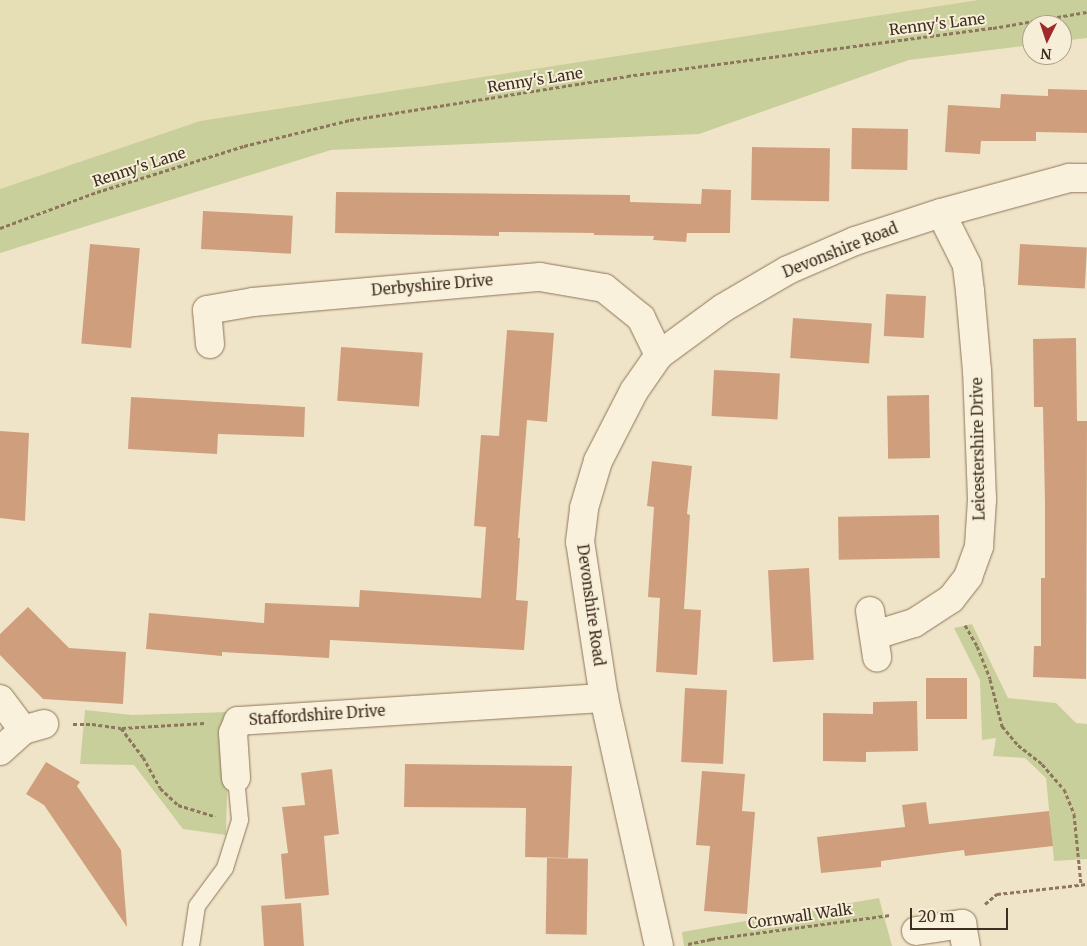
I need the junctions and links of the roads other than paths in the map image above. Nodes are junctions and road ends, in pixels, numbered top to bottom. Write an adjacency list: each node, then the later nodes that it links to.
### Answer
1 (1087, 178): 2 (street, Devonshire Road)
2 (940, 212): 4 (street, Devonshire Road); 5 (street, Leicestershire Drive)
3 (210, 344): 4 (street, Derbyshire Drive)
4 (659, 355): 6 (street, Devonshire Road)
5 (874, 634)
6 (604, 698): 9 (street, Staffordshire Drive); 13 (street, Devonshire Road)
7 (0, 699): 8 (street)
8 (0, 752)
9 (236, 778): 12 (lane, Staffordshire Drive)
10 (916, 931): 11 (street)
11 (964, 935)
12 (191, 946)
13 (659, 946)

